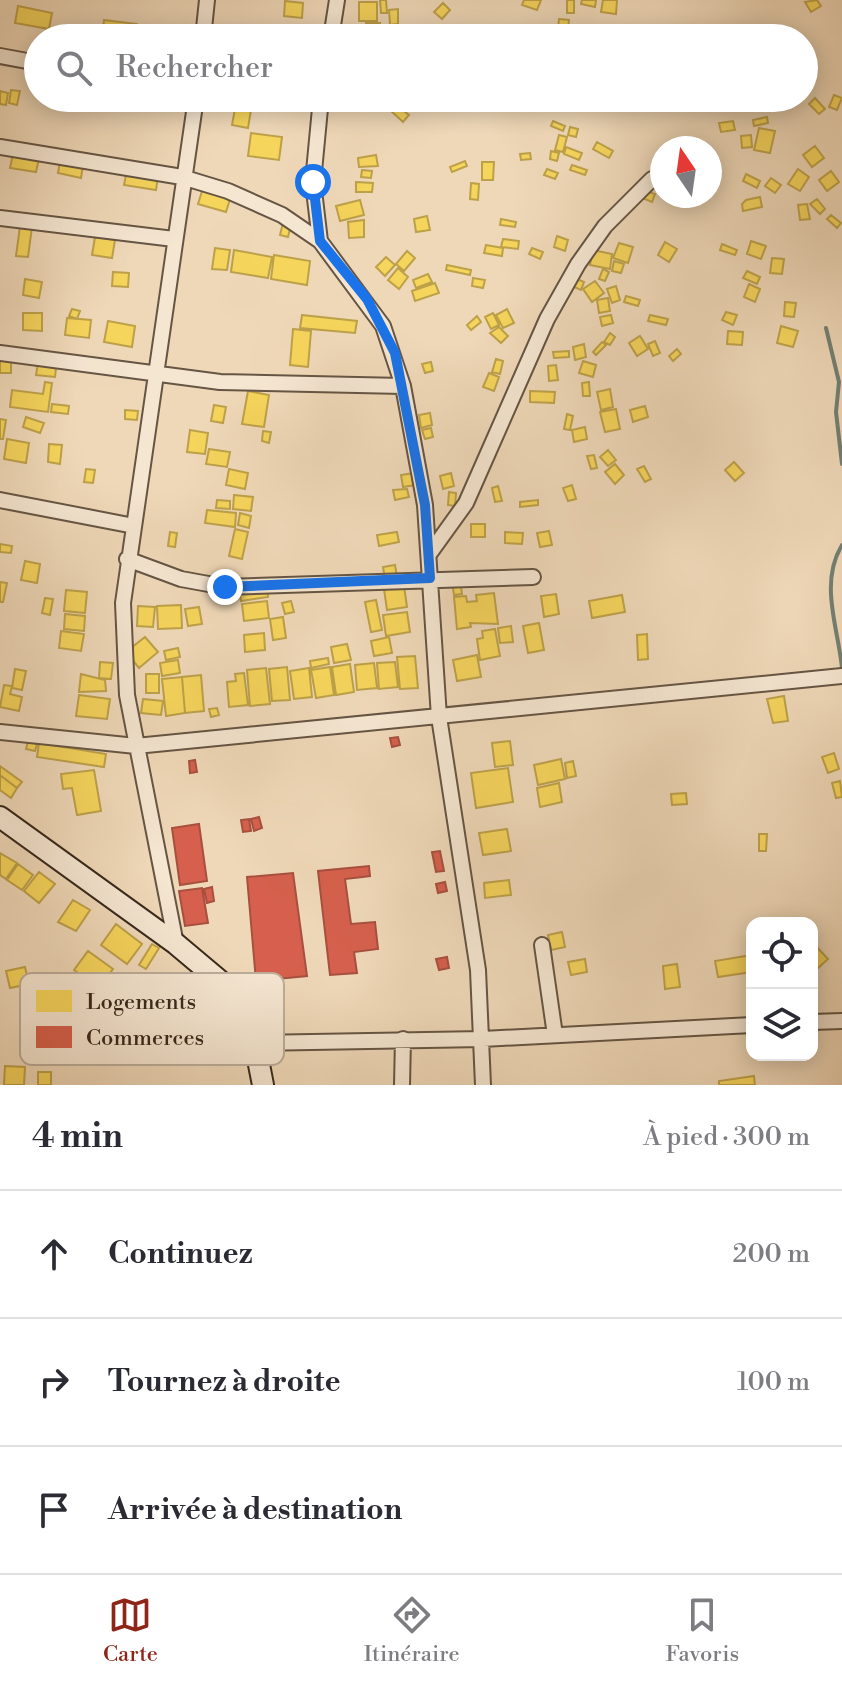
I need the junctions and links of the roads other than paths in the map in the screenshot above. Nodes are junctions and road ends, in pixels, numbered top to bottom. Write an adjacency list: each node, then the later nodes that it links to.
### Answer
1 (207, 0): 3 (street)
2 (337, 0): 4 (street)
3 (204, 24)
4 (333, 24)
5 (0, 56): 6 (street)
6 (24, 60)
7 (194, 112): 10 (street)
8 (320, 112): 14 (street)
9 (0, 147): 10 (street)
10 (182, 177): 13 (street); 14 (street)
11 (650, 181): 20 (street)
12 (0, 218): 13 (street)
13 (174, 239): 16 (street)
14 (320, 241): 17 (street)
15 (0, 353): 16 (street)
16 (156, 376): 17 (street); 19 (street)
17 (403, 386): 20 (street)
18 (0, 500): 19 (street)
19 (134, 526): 21 (street)
20 (430, 553): 23 (street)
21 (127, 559): 23 (street); 27 (street)
22 (533, 577): 23 (street)
23 (430, 578): 25 (street)
24 (842, 676): 25 (street)
25 (439, 717): 27 (street); 37 (street)
26 (0, 732): 27 (street)
27 (136, 746): 29 (street)
28 (0, 817): 29 (street)
29 (176, 944): 31 (street)
30 (542, 945): 35 (street)
31 (209, 973)
32 (842, 1021): 33 (street)
33 (818, 1022)
34 (746, 1025): 35 (street)
35 (555, 1035): 37 (street)
36 (403, 1039): 37 (street); 38 (street); 41 (street)
37 (483, 1039): 42 (street)
38 (284, 1042)
39 (259, 1065): 40 (street)
40 (263, 1085)
41 (402, 1085)
42 (483, 1085)

